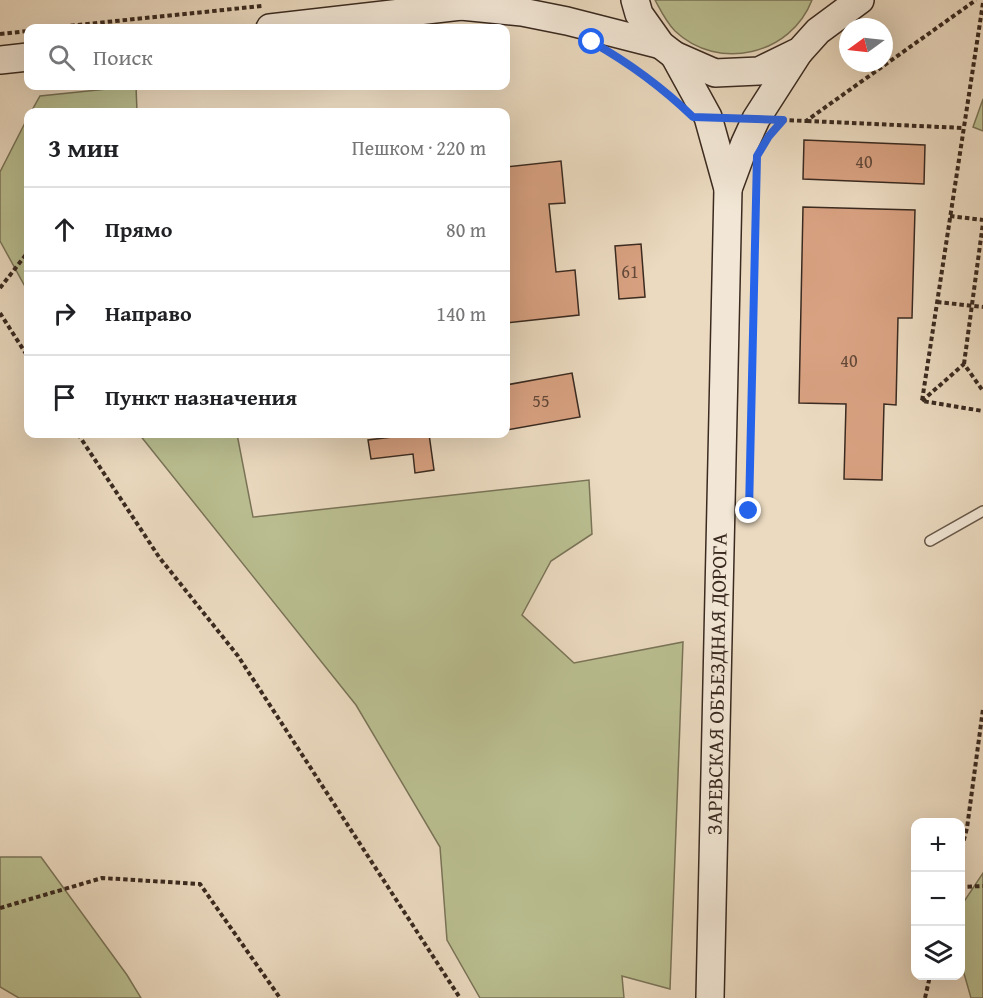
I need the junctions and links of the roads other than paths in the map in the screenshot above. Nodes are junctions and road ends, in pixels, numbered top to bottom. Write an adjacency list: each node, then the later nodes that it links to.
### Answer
1 (635, 0): 7 (main road)
2 (832, 0): 6 (main road)
3 (860, 0): 6 (main road)
4 (470, 3): 5 (main road); 7 (main road)
5 (271, 17)
6 (818, 31): 8 (main road)
7 (667, 50): 8 (main road); 11 (main road)
8 (800, 51): 11 (main road)
9 (24, 57): 10 (main road)
10 (0, 60)
11 (729, 189): 14 (main road, ЗАРЕВСКАЯ ОБЪЕЗДНАЯ ДОРОГА)
12 (983, 511): 13 (lane)
13 (930, 541)
14 (710, 998)

